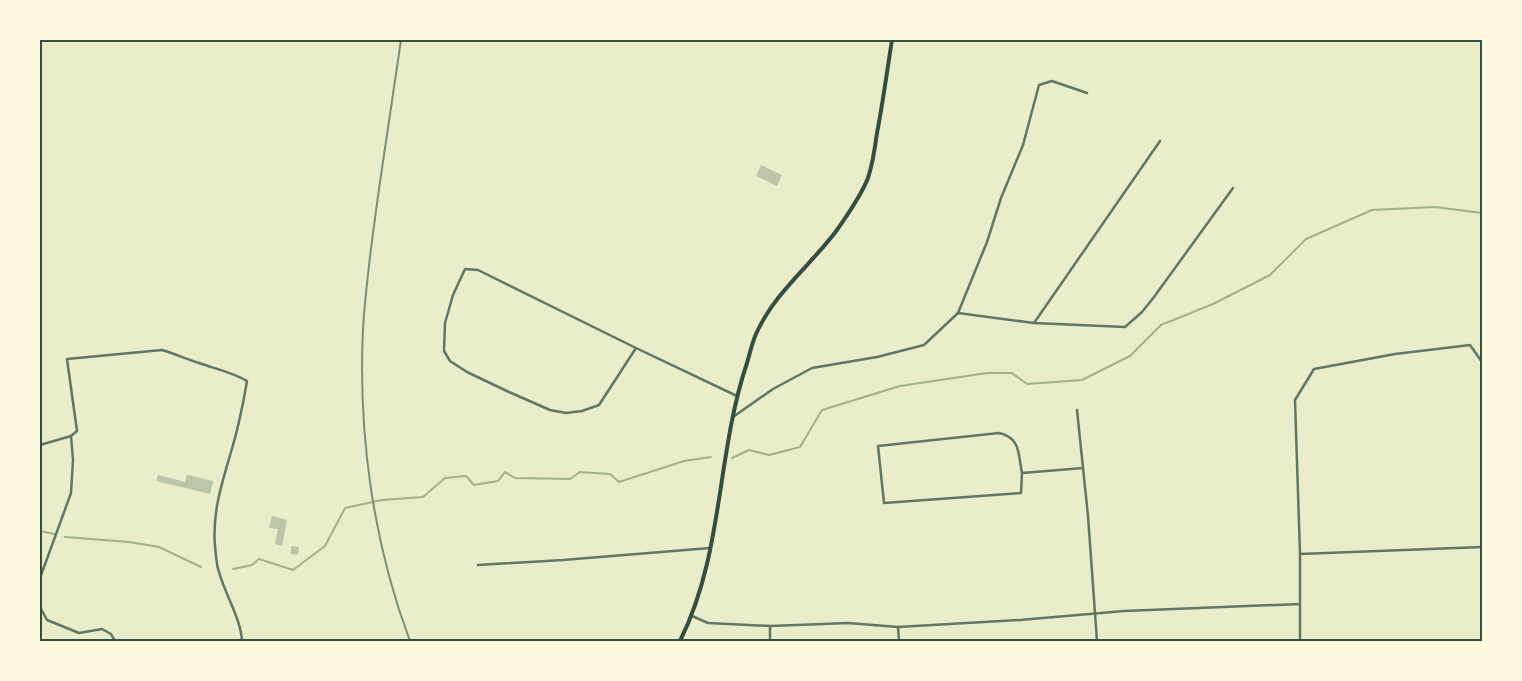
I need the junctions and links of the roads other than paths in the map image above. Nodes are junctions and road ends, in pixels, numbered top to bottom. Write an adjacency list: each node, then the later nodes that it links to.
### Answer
1 (892, 40): 9 (main road)
2 (1087, 92): 5 (street)
3 (1160, 141): 6 (street)
4 (1232, 188): 6 (street)
5 (958, 313): 6 (street); 11 (street)
6 (1034, 323)
7 (636, 348): 7 (street); 9 (street)
8 (1482, 366): 18 (street)
9 (737, 396): 11 (main road)
10 (1078, 410): 14 (street)
11 (732, 418): 17 (main road)
12 (71, 436): 13 (street); 20 (street); 28 (street)
13 (40, 445)
14 (1083, 468): 15 (street); 23 (street)
15 (1022, 473): 15 (street)
16 (1482, 547): 18 (street)
17 (712, 548): 19 (street); 24 (main road)
18 (1300, 554): 21 (street)
19 (478, 565)
20 (40, 578)
21 (1300, 604): 23 (street); 33 (street)
22 (40, 607): 27 (street)
23 (1096, 613): 26 (street); 32 (street)
24 (692, 616): 25 (street); 29 (main road)
25 (770, 626): 26 (street); 30 (street)
26 (898, 627): 31 (street)
27 (115, 641)
28 (242, 641)
29 (680, 641)
30 (770, 641)
31 (899, 641)
32 (1097, 641)
33 (1300, 641)

